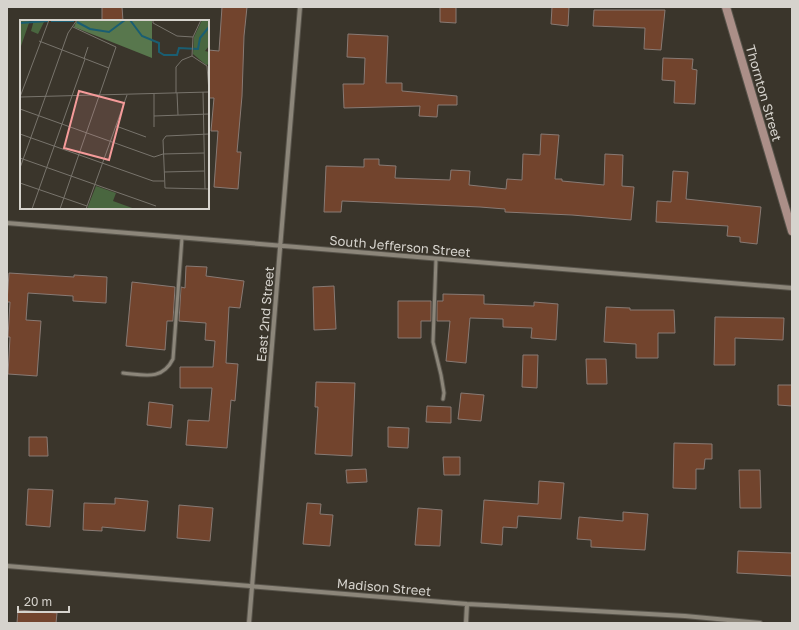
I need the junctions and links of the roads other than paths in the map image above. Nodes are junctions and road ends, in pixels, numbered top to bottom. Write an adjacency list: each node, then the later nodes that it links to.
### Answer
1 (300, 7): 6 (street, East 2nd Street)
2 (726, 7): 4 (street, Thornton Street)
3 (7, 223): 5 (street, South Jefferson Street)
4 (792, 231)
5 (182, 238): 6 (street, South Jefferson Street); 9 (lane)
6 (280, 247): 7 (street, South Jefferson Street); 12 (street, East 2nd Street)
7 (436, 259): 8 (street, South Jefferson Street); 10 (lane)
8 (792, 288)
9 (123, 373)
10 (443, 399)
11 (7, 566): 12 (street, Madison Street)
12 (251, 586): 13 (street, Madison Street); 14 (street, East 2nd Street)
13 (467, 604): 15 (street); 16 (street, Madison Street)
14 (248, 623)
15 (466, 623)
16 (760, 623)

